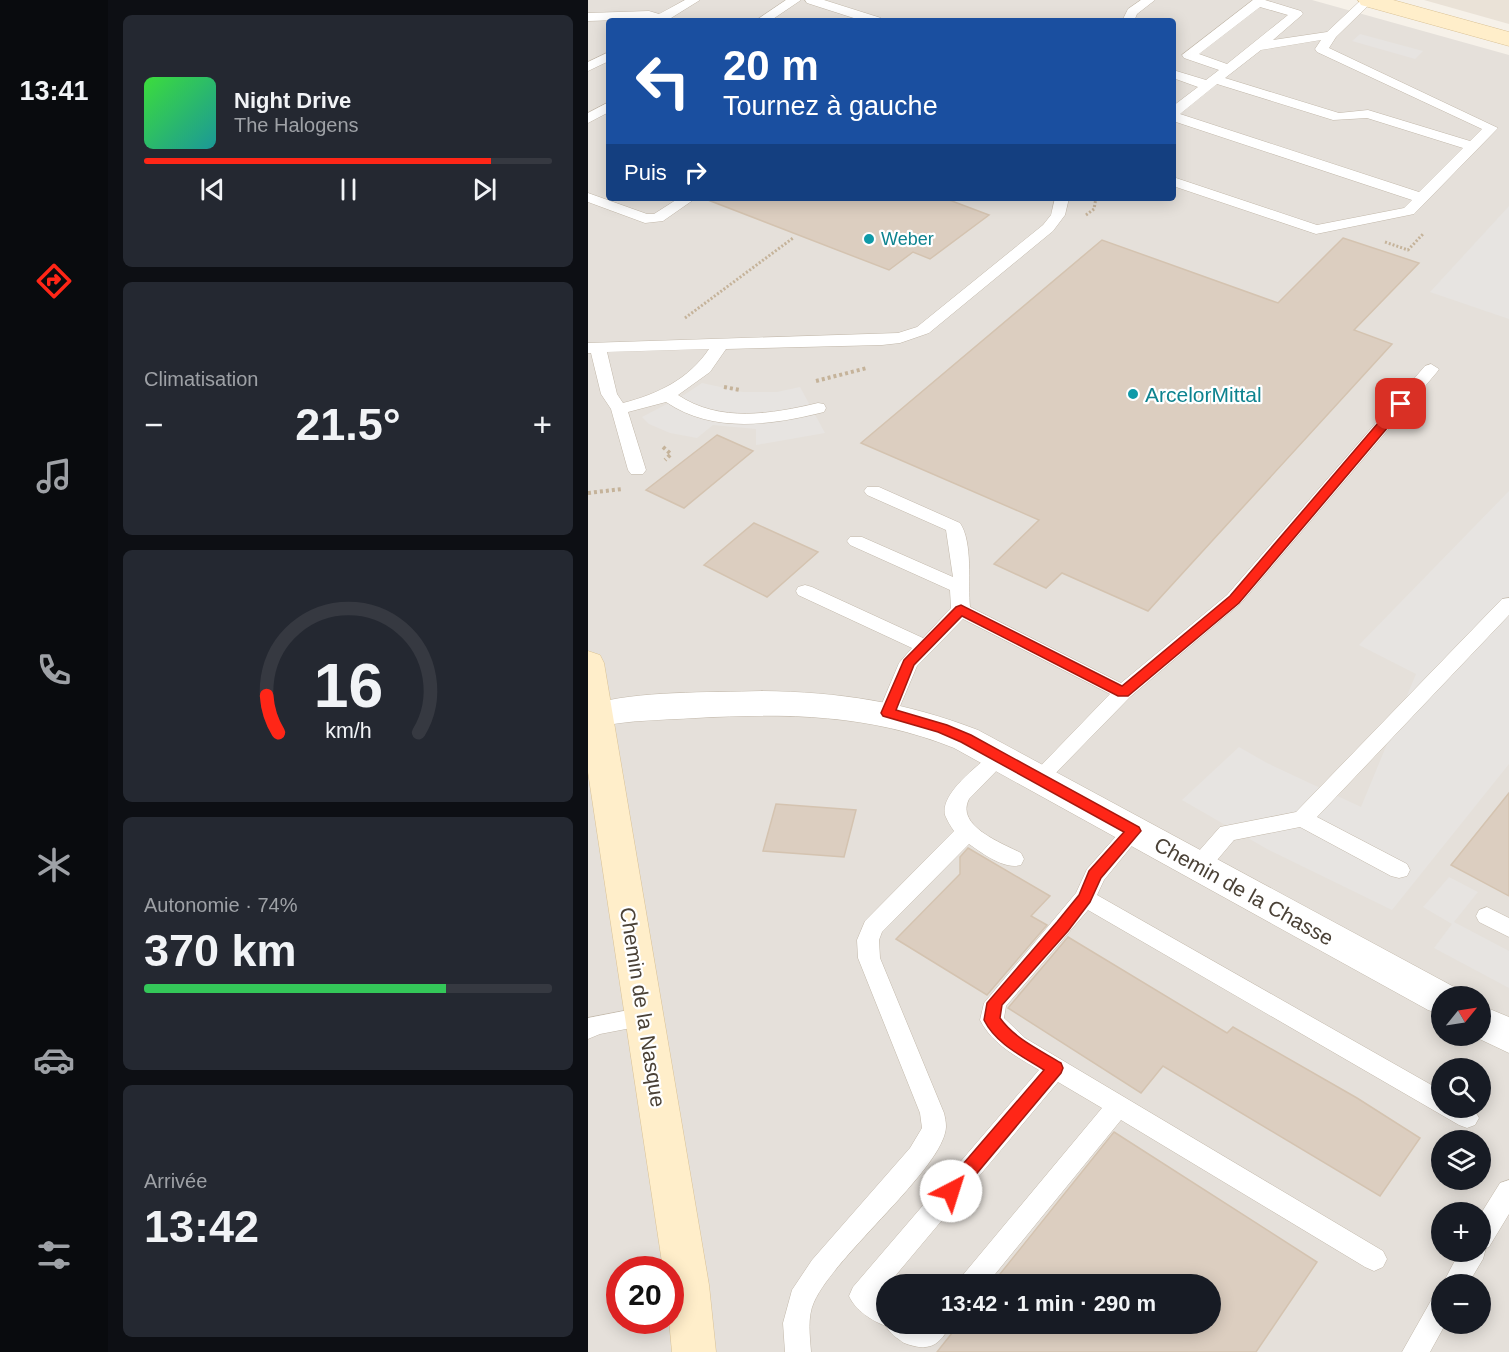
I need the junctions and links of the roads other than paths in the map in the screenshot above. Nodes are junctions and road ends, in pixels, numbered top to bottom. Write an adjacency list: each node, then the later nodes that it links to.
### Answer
1 (694, 0): 8 (lane)
2 (795, 0): 9 (lane)
3 (811, 0): 10 (lane)
4 (1149, 0): 11 (lane)
5 (1369, 0): 12 (lane); 13 (street)
6 (588, 17): 7 (lane)
7 (656, 18)
8 (664, 18)
9 (766, 18)
10 (865, 18)
11 (1129, 18)
12 (1331, 35): 14 (lane); 24 (lane)
13 (1509, 39)
14 (1258, 46): 17 (lane); 17 (lane)
15 (606, 54): 16 (lane)
16 (588, 67)
17 (1227, 68): 19 (lane)
18 (1176, 75): 19 (lane)
19 (1210, 82): 21 (lane); 24 (lane)
20 (606, 108): 23 (lane)
21 (1176, 109)
22 (1176, 110): 27 (lane)
23 (588, 119)
24 (1473, 147): 27 (lane)
25 (1176, 182): 27 (lane)
26 (588, 197): 28 (lane)
27 (1422, 198)
28 (684, 201)
29 (1061, 201): 30 (lane)
30 (721, 344): 31 (lane); 33 (lane)
31 (593, 347): 35 (lane)
32 (1431, 369): 45 (lane)
33 (667, 394): 34 (lane); 35 (lane)
34 (818, 408)
35 (619, 409): 36 (lane)
36 (637, 470)
37 (873, 491): 39 (lane)
38 (856, 541): 39 (lane)
39 (958, 587): 42 (lane)
40 (805, 591): 43 (lane)
41 (1509, 604): 50 (lane)
42 (961, 610): 43 (lane); 45 (lane)
43 (924, 646): 46 (lane)
44 (588, 663): 47 (street, Chemin de la Nasque)
45 (1123, 692): 49 (lane)
46 (888, 713): 47 (street, Chemin de la Chasse); 48 (street, Chemin de la Chasse)
47 (594, 729): 60 (street, Chemin de la Nasque)
48 (999, 758): 49 (street, Chemin de la Chasse); 51 (lane)
49 (1038, 779): 52 (street, Chemin de la Chasse)
50 (1302, 819): 54 (lane); 55 (lane)
51 (968, 831): 53 (lane); 78 (lane)
52 (1134, 831): 54 (street, Chemin de la Chasse); 56 (lane)
53 (1013, 859)
54 (1199, 866): 59 (street, Chemin de la Chasse)
55 (1399, 870)
56 (1085, 898): 64 (lane); 65 (lane)
57 (1487, 916): 58 (lane)
58 (1509, 928)
59 (1431, 993)
60 (644, 1017): 61 (lane); 77 (street, Chemin de la Nasque)
61 (591, 1026)
62 (1491, 1027): 63 (street)
63 (1509, 1036)
64 (1055, 1068): 66 (lane); 70 (lane)
65 (1431, 1097)
66 (1118, 1106): 69 (lane); 71 (lane)
67 (1509, 1191): 68 (lane)
68 (1491, 1221)
69 (1374, 1259)
70 (881, 1274)
71 (979, 1274)
72 (876, 1279): 73 (lane)
73 (876, 1306)
74 (1431, 1325): 79 (lane)
75 (913, 1334): 76 (lane)
76 (929, 1334)
77 (694, 1352)
78 (798, 1352)
79 (1415, 1352)

